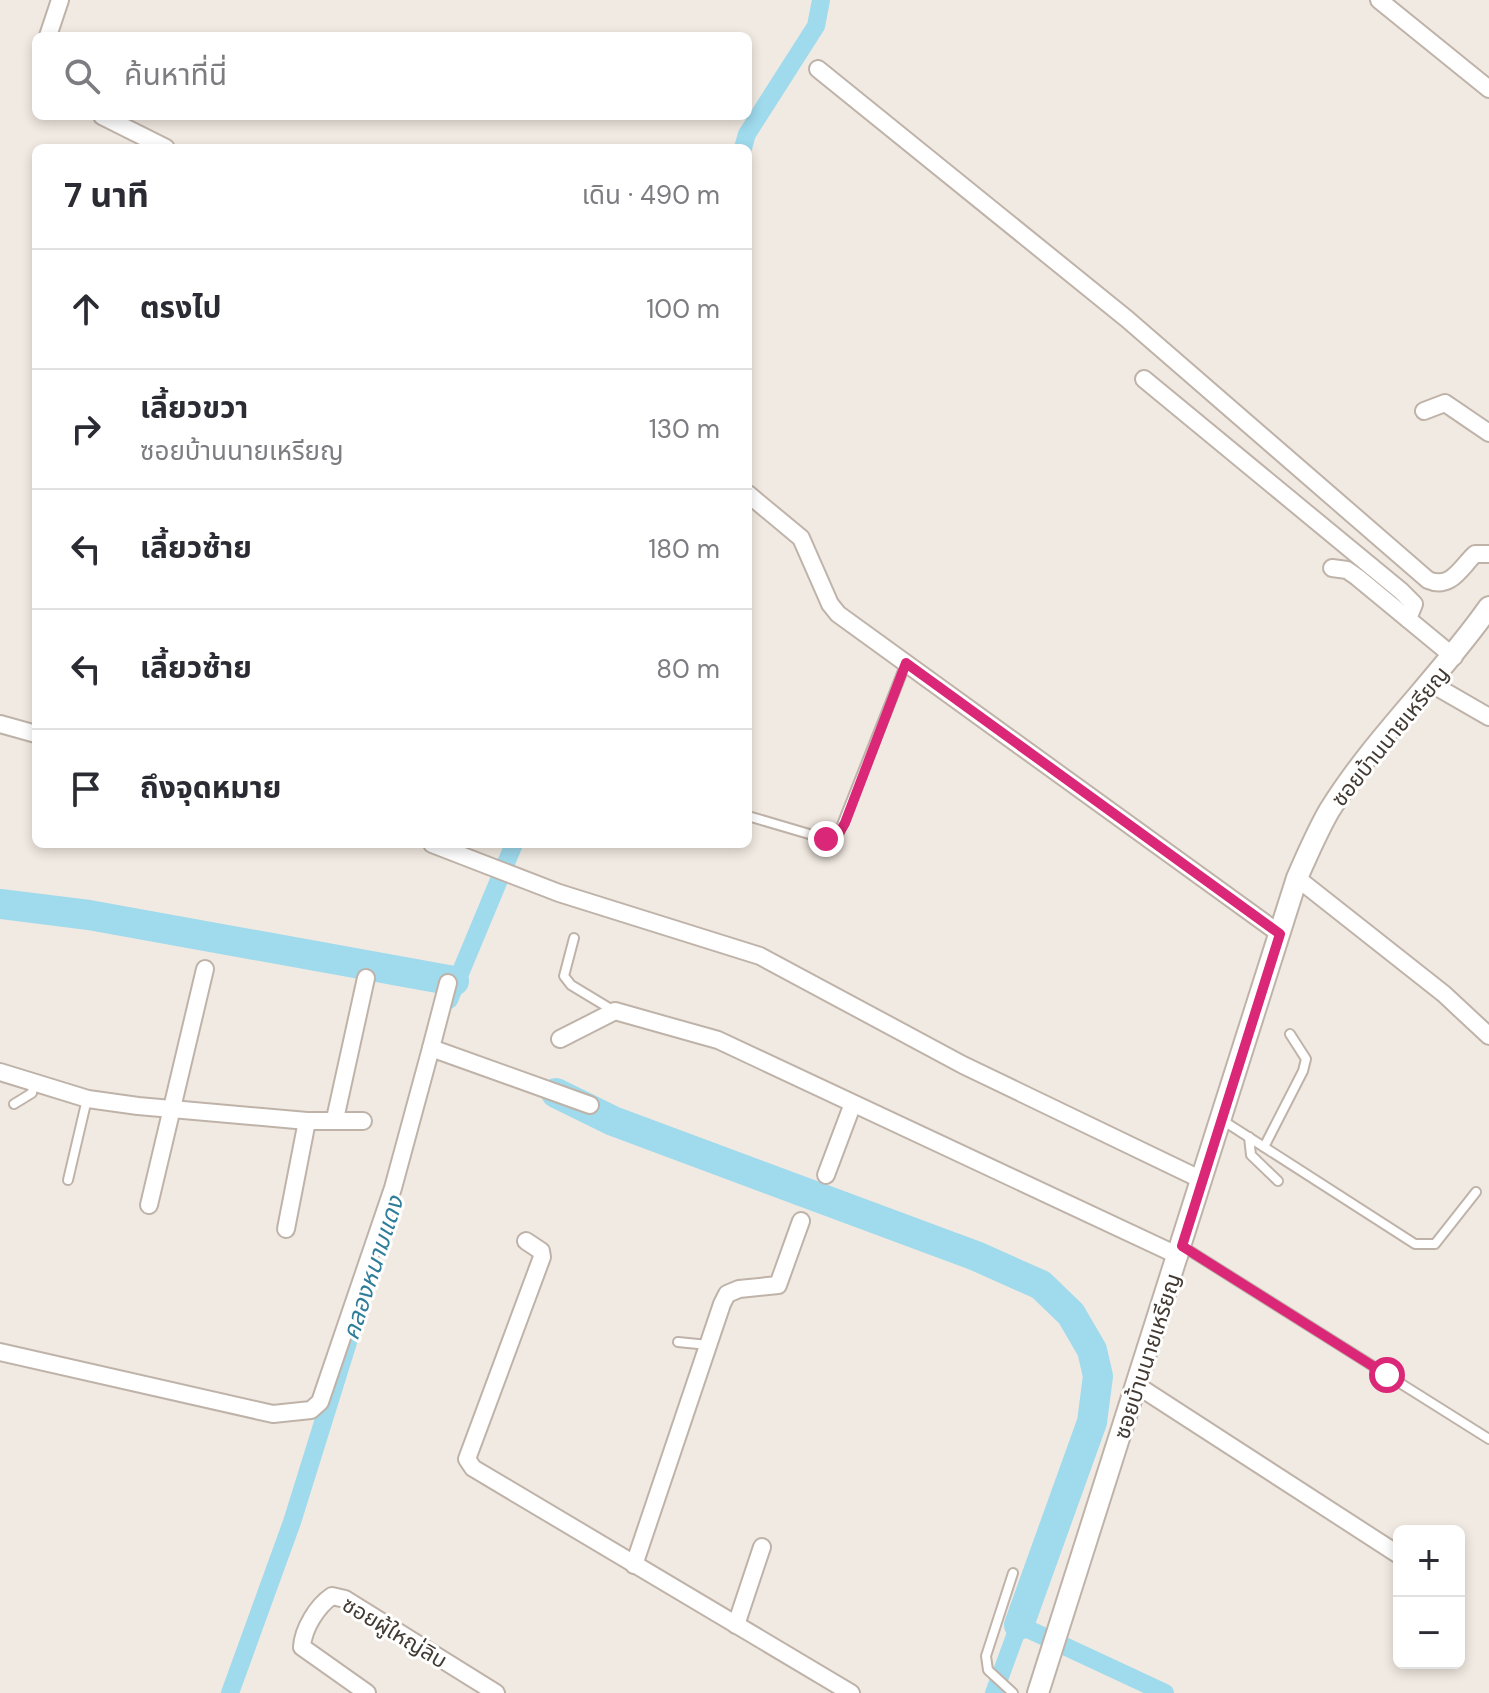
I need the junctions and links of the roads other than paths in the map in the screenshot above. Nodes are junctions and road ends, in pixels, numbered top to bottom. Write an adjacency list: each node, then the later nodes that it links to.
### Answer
1 (60, 0): 3 (street)
2 (1379, 0): 5 (street)
3 (49, 32)
4 (818, 69): 12 (street)
5 (1489, 89)
6 (110, 120): 7 (street)
7 (158, 144)
8 (1144, 379): 15 (street)
9 (1424, 411): 10 (street)
10 (1489, 433)
11 (752, 497): 17 (street)
12 (1489, 554)
13 (1332, 568): 15 (street)
14 (1489, 607): 16 (street, ซอยบ้านนายเหรียญ)
15 (1408, 619): 16 (street)
16 (1454, 657): 18 (street, ซอยบ้านนายเหรียญ)
17 (906, 663): 22 (lane); 25 (street)
18 (1430, 683): 19 (street); 24 (street, ซอยบ้านนายเหรียญ)
19 (1489, 717)
20 (0, 724): 21 (street)
21 (32, 733)
22 (752, 817)
23 (443, 848): 50 (street)
24 (1297, 878): 25 (street, ซอยบ้านนายเหรียญ); 32 (street)
25 (1280, 934): 43 (street, ซอยบ้านนายเหรียญ)
26 (574, 938): 30 (lane)
27 (205, 969): 41 (street)
28 (366, 978): 42 (street)
29 (448, 983): 34 (street)
30 (615, 1011): 33 (street); 40 (street)
31 (1290, 1034): 47 (lane)
32 (1489, 1036)
33 (560, 1039)
34 (432, 1048): 39 (street); 60 (street)
35 (0, 1072): 36 (street)
36 (34, 1081): 37 (street); 38 (lane)
37 (88, 1099): 41 (street); 49 (lane)
38 (14, 1104)
39 (590, 1105)
40 (852, 1106): 48 (street); 57 (street)
41 (172, 1110): 44 (street); 53 (street)
42 (335, 1119): 44 (street); 45 (street)
43 (1222, 1120): 46 (lane); 50 (street, ซอยบ้านนายเหรียญ)
44 (307, 1121): 55 (street)
45 (363, 1121)
46 (1249, 1137): 47 (lane); 51 (lane)
47 (1264, 1147): 52 (lane)
48 (826, 1175)
49 (68, 1180)
50 (1202, 1180): 57 (street, ซอยบ้านนายเหรียญ)
51 (1278, 1181)
52 (1476, 1192)
53 (149, 1205)
54 (801, 1221): 59 (street)
55 (286, 1229)
56 (526, 1241): 65 (street)
57 (1180, 1251): 61 (street, ซอยบ้านนายเหรียญ); 62 (lane)
58 (678, 1342): 59 (lane)
59 (708, 1345): 65 (street)
60 (0, 1352)
61 (1138, 1386): 64 (street); 73 (street, ซอยบ้านนายเหรียญ)
62 (1489, 1439)
63 (762, 1547): 67 (street)
64 (1393, 1551)
65 (634, 1565): 67 (street)
66 (1013, 1573): 72 (lane)
67 (736, 1625): 71 (street)
68 (345, 1687): 69 (street, ซอยผู้ใหญ่ลิบ); 70 (street, ซอยผู้ใหญ่ลิบ)
69 (367, 1693)
70 (496, 1693)
71 (851, 1693)
72 (1013, 1693)
73 (1038, 1693)

